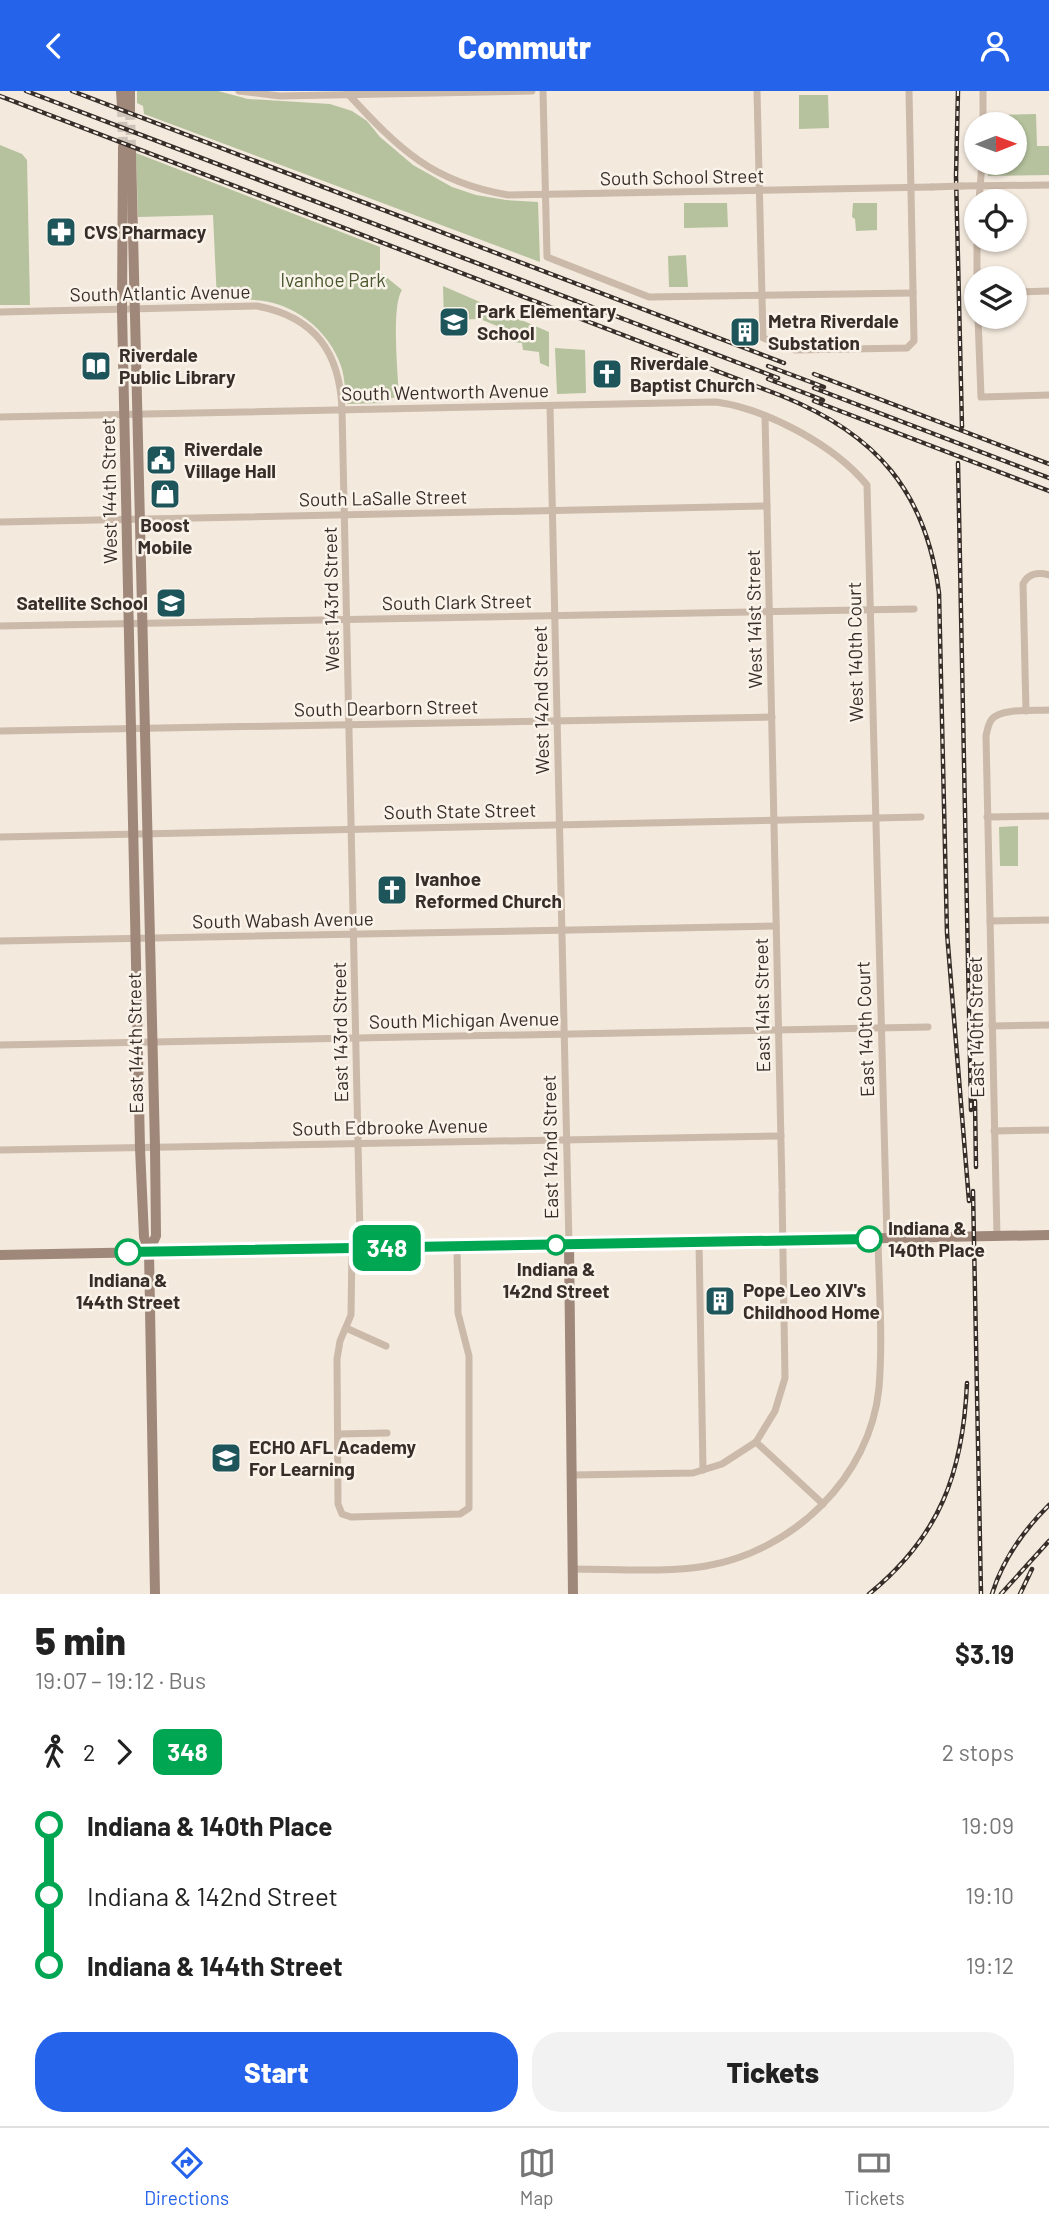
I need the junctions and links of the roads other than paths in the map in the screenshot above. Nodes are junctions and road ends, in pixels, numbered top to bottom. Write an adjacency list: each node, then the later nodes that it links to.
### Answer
1 (121, 91): 2 (street)
2 (130, 91)
3 (239, 91): 9 (street)
4 (532, 91): 9 (street)
5 (543, 91): 17 (street)
6 (757, 91): 16 (street)
7 (909, 91): 14 (street)
8 (984, 91): 10 (street)
9 (349, 93): 17 (street, South School Street)
10 (983, 112)
11 (127, 148): 18 (street, West 144th Street)
12 (980, 175): 15 (street)
13 (1049, 185): 15 (street, South School Street)
14 (911, 187): 15 (street, South School Street, bridge); 16 (street, South School Street); 21 (street)
15 (979, 187)
16 (760, 191): 17 (street, South School Street); 22 (street)
17 (545, 195): 22 (street)
18 (128, 222): 23 (street, West 144th Street); 24 (street, West 144th Street)
19 (1049, 291): 20 (street)
20 (1027, 292)
21 (913, 293): 22 (street); 22 (street)
22 (762, 295)
23 (135, 309): 24 (street, South Atlantic Avenue); 29 (street, South Atlantic Avenue); 31 (street, West 144th Street)
24 (122, 310): 25 (street, South Atlantic Avenue); 30 (street, West 144th Street)
25 (0, 312)
26 (978, 329): 27 (street)
27 (1049, 395)
28 (550, 406): 29 (street, South Wentworth Avenue); 32 (street, South Wentworth Avenue); 36 (street, West 142nd Street)
29 (342, 409): 31 (street, South Wentworth Avenue); 37 (street, West 143rd Street)
30 (125, 414): 31 (street, South Wentworth Avenue); 33 (street, South Wentworth Avenue); 38 (street, West 144th Street)
31 (137, 414): 39 (street, West 144th Street)
32 (765, 416): 34 (street, South Wentworth Avenue); 35 (street, West 141st Street)
33 (0, 417)
34 (867, 485): 43 (street, West 140th Court)
35 (767, 506): 36 (street, South LaSalle Street); 44 (street, West 141st Street)
36 (553, 510): 37 (street, South LaSalle Street); 45 (street, West 142nd Street)
37 (345, 515): 39 (street, South LaSalle Street); 46 (street, West 143rd Street)
38 (127, 519): 39 (street, South LaSalle Street); 40 (street, South LaSalle Street); 48 (street, West 144th Street)
39 (141, 519): 47 (street, West 144th Street)
40 (0, 522)
41 (1049, 575): 51 (street)
42 (914, 609): 43 (street, South Clark Street)
43 (869, 610): 44 (street, South Clark Street); 61 (street, West 140th Court)
44 (769, 612): 45 (street, South Clark Street); 52 (street, West 141st Street)
45 (555, 616): 46 (street, South Clark Street); 53 (street, West 142nd Street)
46 (347, 619): 47 (street, South Clark Street); 54 (street, West 143rd Street)
47 (143, 623): 48 (street, South Clark Street); 56 (street, West 144th Street)
48 (129, 624): 49 (street, South Clark Street); 55 (street, West 144th Street)
49 (0, 626)
50 (1049, 710): 51 (street)
51 (1026, 711): 60 (street, East 140th Street)
52 (772, 717): 53 (street, South Dearborn Street); 62 (street, West 141st Street)
53 (557, 721): 54 (street, South Dearborn Street); 63 (street, West 142nd Street)
54 (349, 725): 56 (street, South Dearborn Street); 64 (street, West 143rd Street)
55 (132, 729): 56 (street, South Dearborn Street); 57 (street, South Dearborn Street); 65 (street, West 144th Street)
56 (145, 729): 66 (street, West 144th Street)
57 (0, 731)
58 (1049, 815): 60 (street)
59 (921, 817): 61 (street, South State Street)
60 (988, 817): 69 (street, East 140th Street)
61 (875, 818): 62 (street, South State Street); 79 (street, East 140th Court)
62 (774, 820): 63 (street, South State Street); 70 (street, East 141st Street)
63 (560, 825): 64 (street, South State Street); 71 (street, East 142nd Street)
64 (351, 829): 66 (street, South State Street); 72 (street, East 143rd Street)
65 (134, 834): 66 (street, South State Street); 67 (street, South State Street); 74 (street, East 144th Street)
66 (148, 834): 73 (street, East 144th Street)
67 (0, 837)
68 (1049, 920): 69 (street)
69 (990, 921): 77 (street, East 140th Street)
70 (776, 926): 71 (street, South Wabash Avenue); 80 (street, East 141st Street)
71 (563, 930): 72 (street, South Wabash Avenue); 81 (street, East 142nd Street)
72 (354, 934): 73 (street, South Wabash Avenue); 82 (street, East 143rd Street)
73 (150, 938): 74 (street, South Wabash Avenue); 84 (street, East 144th Street)
74 (136, 939): 75 (street, South Wabash Avenue); 83 (street, East 144th Street)
75 (0, 941)
76 (1049, 1025): 77 (street)
77 (992, 1026): 87 (street, East 140th Street)
78 (928, 1027): 79 (street, South Michigan Avenue)
79 (881, 1028): 80 (street, South Michigan Avenue); 97 (street, East 140th Court)
80 (779, 1030): 81 (street, South Michigan Avenue); 88 (street, East 141st Street)
81 (565, 1034): 82 (street, South Michigan Avenue); 89 (street, East 142nd Street)
82 (356, 1038): 84 (street, South Michigan Avenue); 90 (street, East 143rd Street)
83 (138, 1042): 84 (street, South Michigan Avenue); 85 (street, South Michigan Avenue); 92 (street, East 144th Street)
84 (153, 1042): 91 (street, East 144th Street)
85 (0, 1045)
86 (1049, 1130): 87 (street)
87 (994, 1131): 96 (street, East 140th Street)
88 (781, 1136): 89 (street, South Edbrooke Avenue); 98 (street, East 141st Street)
89 (567, 1140): 90 (street, South Edbrooke Avenue); 100 (street, East 142nd Street)
90 (358, 1144): 91 (street, South Edbrooke Avenue); 94 (street, East 143rd Street)
91 (155, 1147): 92 (street, South Edbrooke Avenue); 103 (street, East 144th Street)
92 (140, 1148): 93 (street, South Edbrooke Avenue); 103 (street, East 144th Street)
93 (0, 1150)
94 (360, 1234)
95 (1049, 1235): 96 (street)
96 (997, 1236): 97 (street)
97 (882, 1238): 98 (street); 112 (street, East 140th Court)
98 (783, 1240): 99 (street); 109 (street, East 141st Street)
99 (699, 1242): 100 (street); 110 (street)
100 (569, 1245): 101 (street); 111 (street, East 142nd Street)
101 (457, 1247): 102 (street); 108 (street)
102 (352, 1248): 103 (street); 105 (street)
103 (149, 1251): 104 (street); 114 (street, East 144th Street)
104 (0, 1255)
105 (346, 1328): 106 (street); 108 (street)
106 (386, 1346)
107 (387, 1433): 108 (street)
108 (338, 1434)
109 (756, 1442): 110 (street); 112 (street)
110 (703, 1470): 111 (street)
111 (572, 1475): 113 (street, East 142nd Street)
112 (823, 1504): 113 (street, East 140th Court)
113 (573, 1569): 115 (street, East 142nd Street)
114 (155, 1594)
115 (573, 1594)

